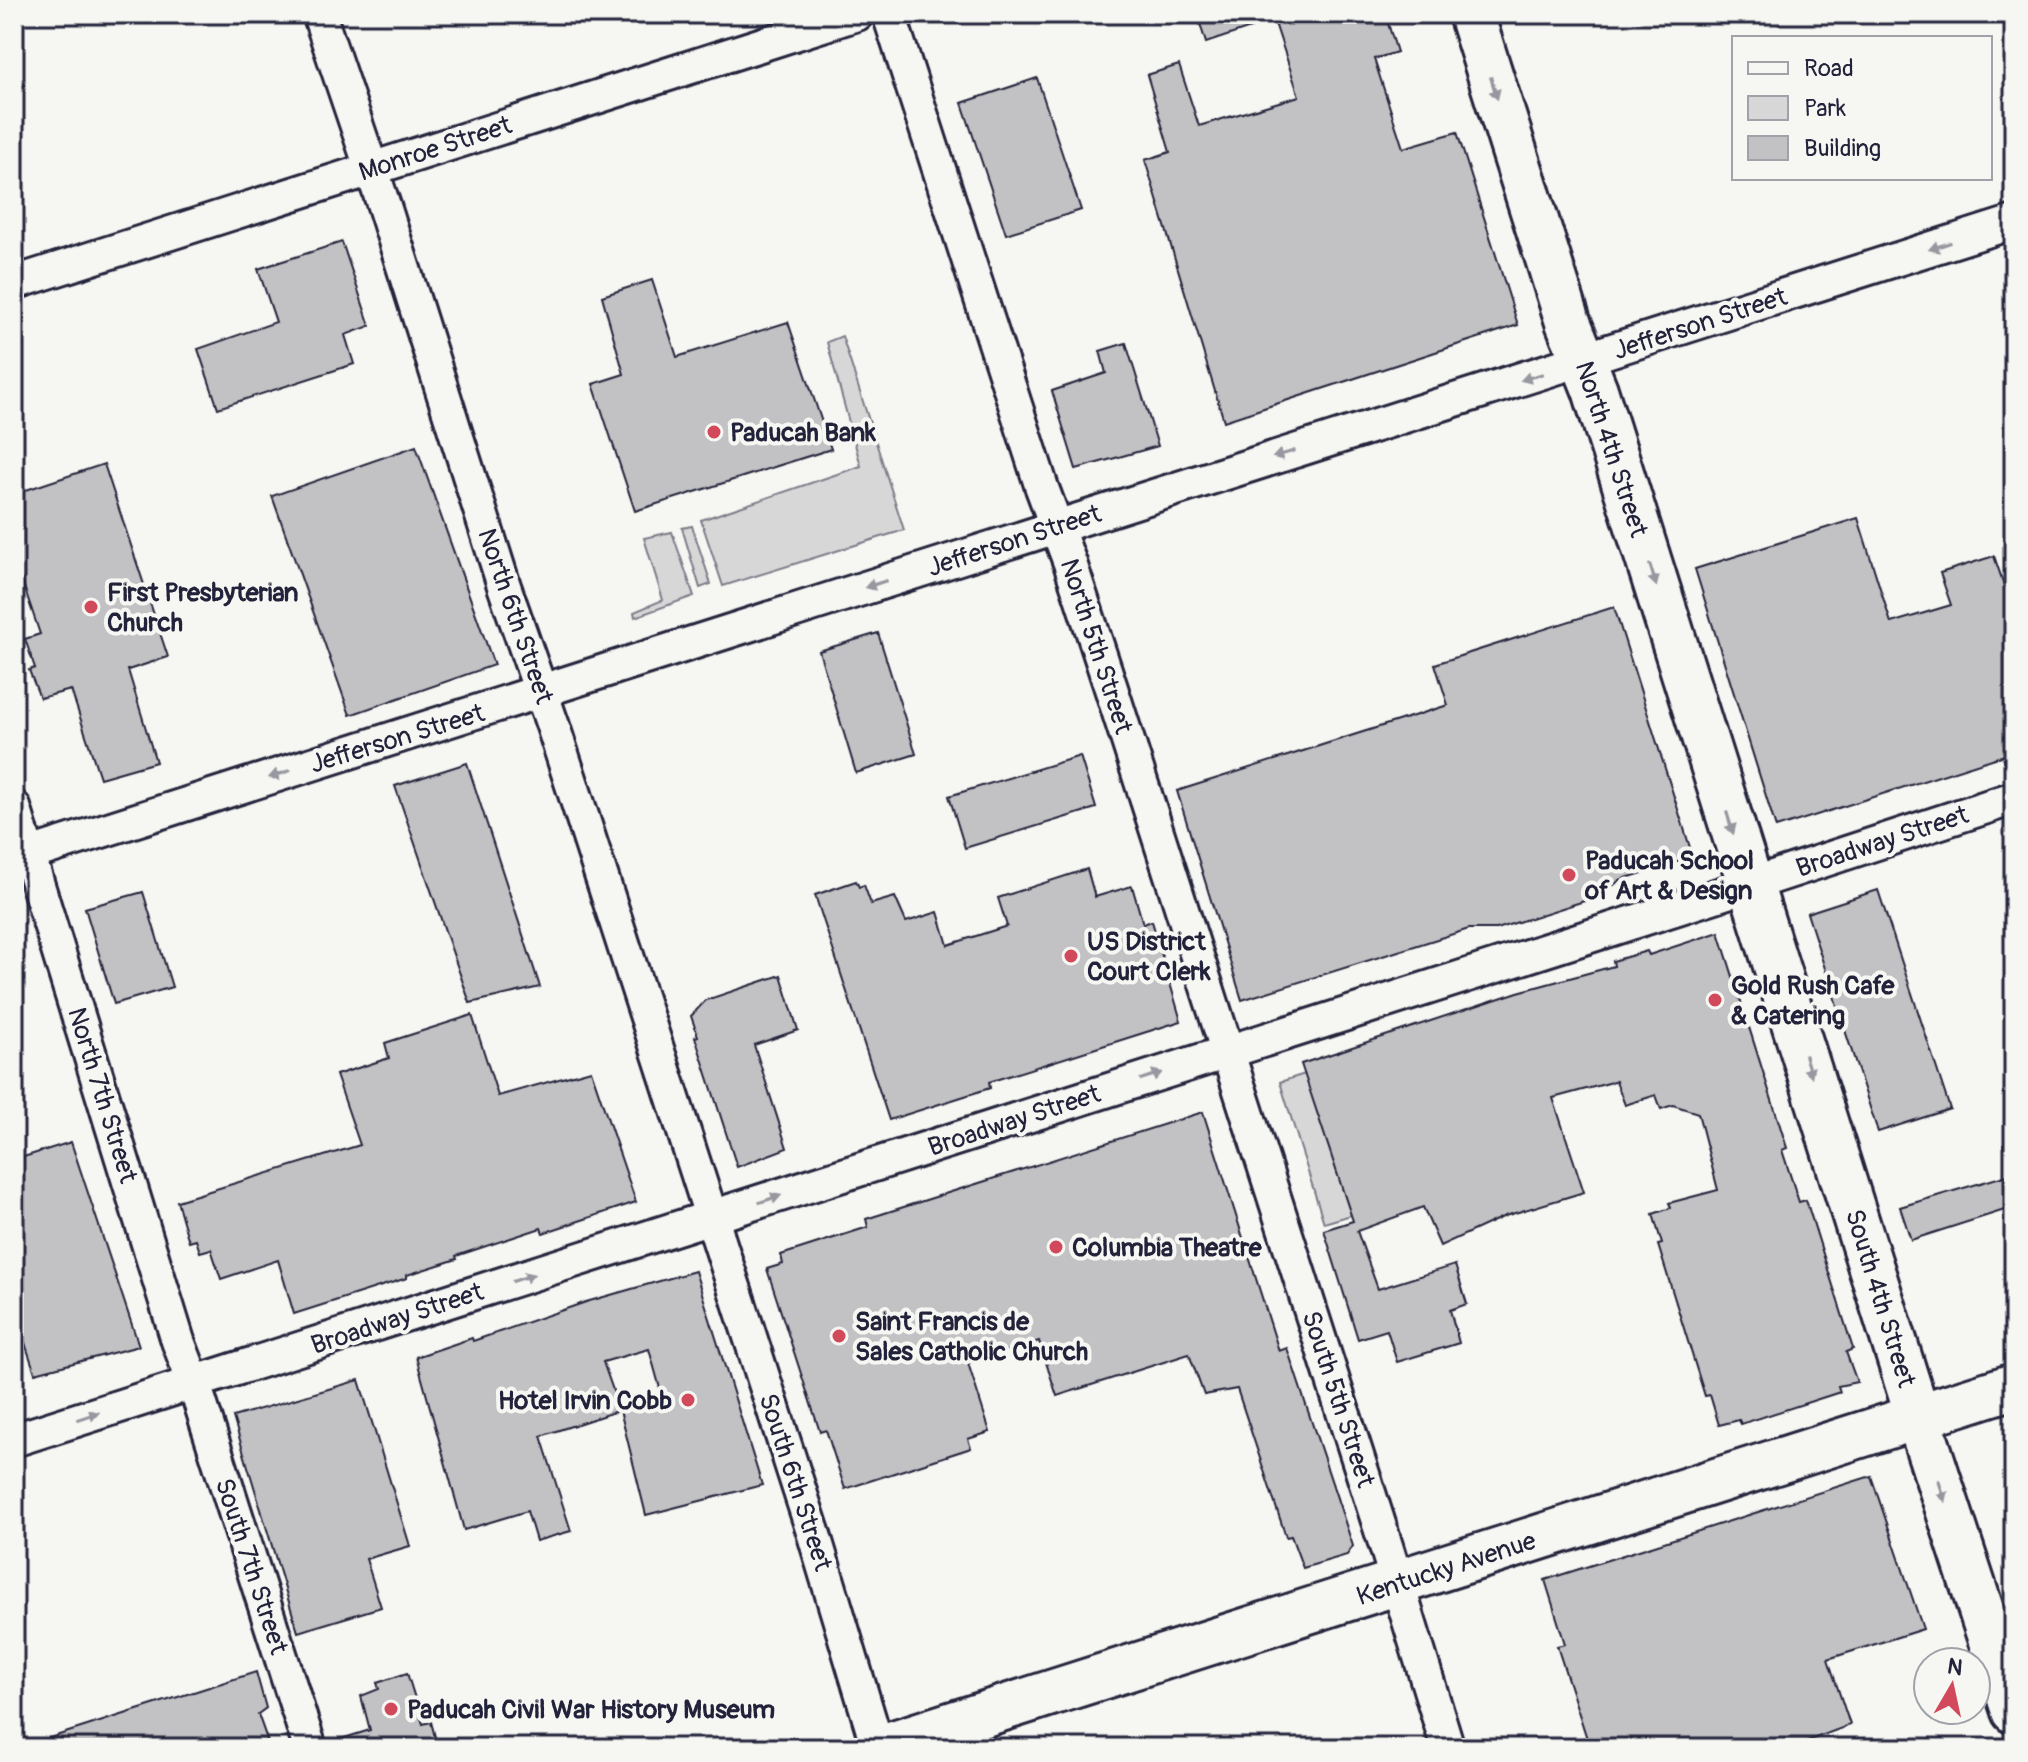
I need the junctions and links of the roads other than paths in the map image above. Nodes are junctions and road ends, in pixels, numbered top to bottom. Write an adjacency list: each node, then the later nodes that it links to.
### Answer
1 (319, 14): 5 (street, North 6th Street)
2 (857, 14): 5 (street, Monroe Street)
3 (889, 14): 9 (street, North 5th Street)
4 (1471, 14): 8 (main road, North 4th Street, one-way to 8)
5 (371, 169): 7 (street, Monroe Street); 10 (street, North 6th Street)
6 (2014, 222): 8 (street, Jefferson Street, one-way to 8)
7 (14, 283)
8 (1583, 360): 9 (street, Jefferson Street, one-way to 9); 14 (main road, North 4th Street, one-way to 14)
9 (1056, 525): 10 (street, Jefferson Street, one-way to 10); 15 (street, North 5th Street)
10 (541, 691): 13 (street, Jefferson Street, one-way to 13); 16 (street, North 6th Street)
11 (2014, 798): 14 (street, Broadway Street)
12 (14, 807): 13 (street, North 7th Street)
13 (22, 856): 17 (street, North 7th Street)
14 (1751, 884): 15 (street, Broadway Street); 19 (main road, South 4th Street, one-way to 19)
15 (1227, 1051): 16 (street, Broadway Street, one-way to 15); 21 (street, South 5th Street)
16 (711, 1218): 17 (street, Broadway Street, one-way to 16); 24 (street, South 6th Street)
17 (194, 1383): 20 (street, Broadway Street, one-way to 17); 23 (street, South 7th Street)
18 (2014, 1386): 19 (main road, Kentucky Avenue)
19 (1918, 1417): 21 (main road, Kentucky Avenue); 22 (main road, South 4th Street, one-way to 22)
20 (14, 1440)
21 (1397, 1584): 24 (main road, Kentucky Avenue); 25 (street, South 5th Street)
22 (2014, 1711)
23 (310, 1748)
24 (878, 1748)
25 (1448, 1748)

